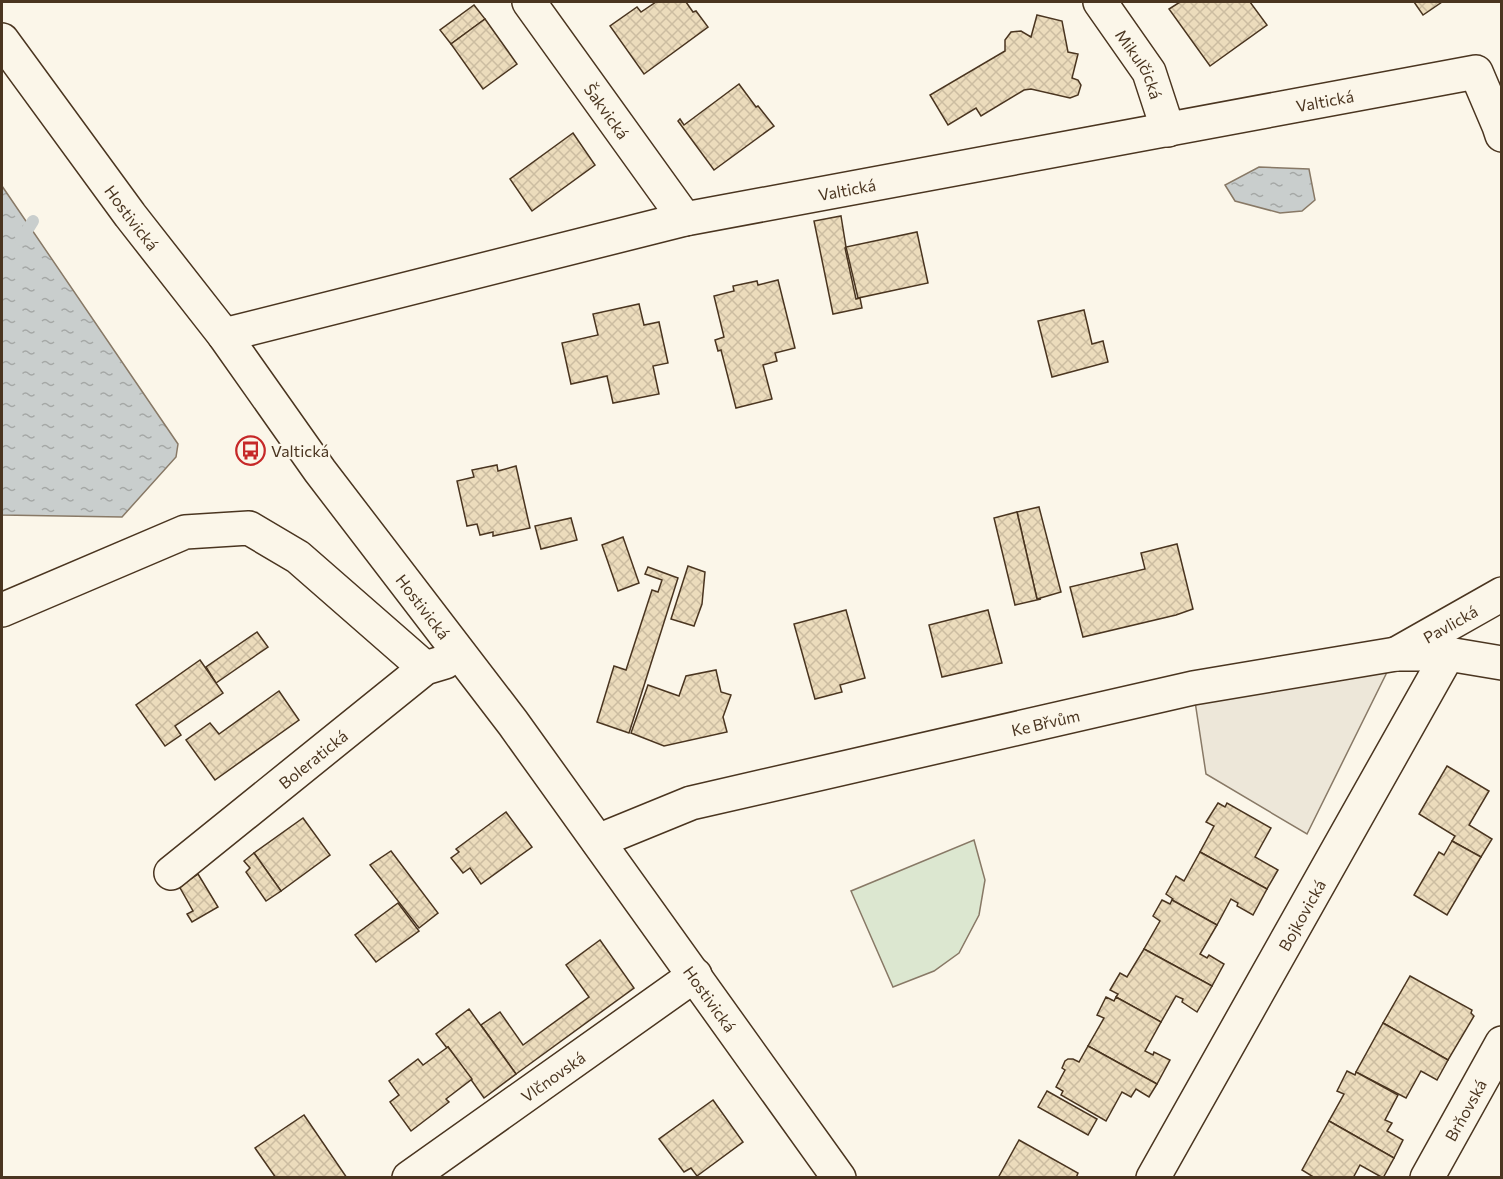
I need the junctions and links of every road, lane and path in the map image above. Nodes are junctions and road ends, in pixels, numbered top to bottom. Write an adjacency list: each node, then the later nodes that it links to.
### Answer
1 (529, 2): 6 (street, Šakvická)
2 (1100, 2): 4 (street, Mikulčická)
3 (2, 40): 7 (street, Hostivická)
4 (1168, 130): 5 (street, Valtická); 6 (street, Valtická)
5 (1502, 135)
6 (685, 219): 7 (street, Valtická)
7 (224, 335): 12 (street, Hostivická)
8 (1502, 594): 10 (street, Pavlická)
9 (2, 610): 14 (street)
10 (1396, 654): 11 (street, Ke Břvům); 15 (street, Ke Břvům)
11 (1448, 654): 13 (street, Ke Břvům); 21 (street, Bojkovická)
12 (461, 657): 14 (street, Boleratická); 15 (street, Hostivická)
13 (1502, 663)
14 (425, 668): 16 (street, Boleratická)
15 (598, 841): 17 (street, Hostivická)
16 (171, 873)
17 (695, 975): 19 (street, Vlčnovská); 20 (street, Hostivická)
18 (1502, 1043): 22 (street, Brňovská)
19 (409, 1178)
20 (839, 1178)
21 (1153, 1178)
22 (1427, 1178)

